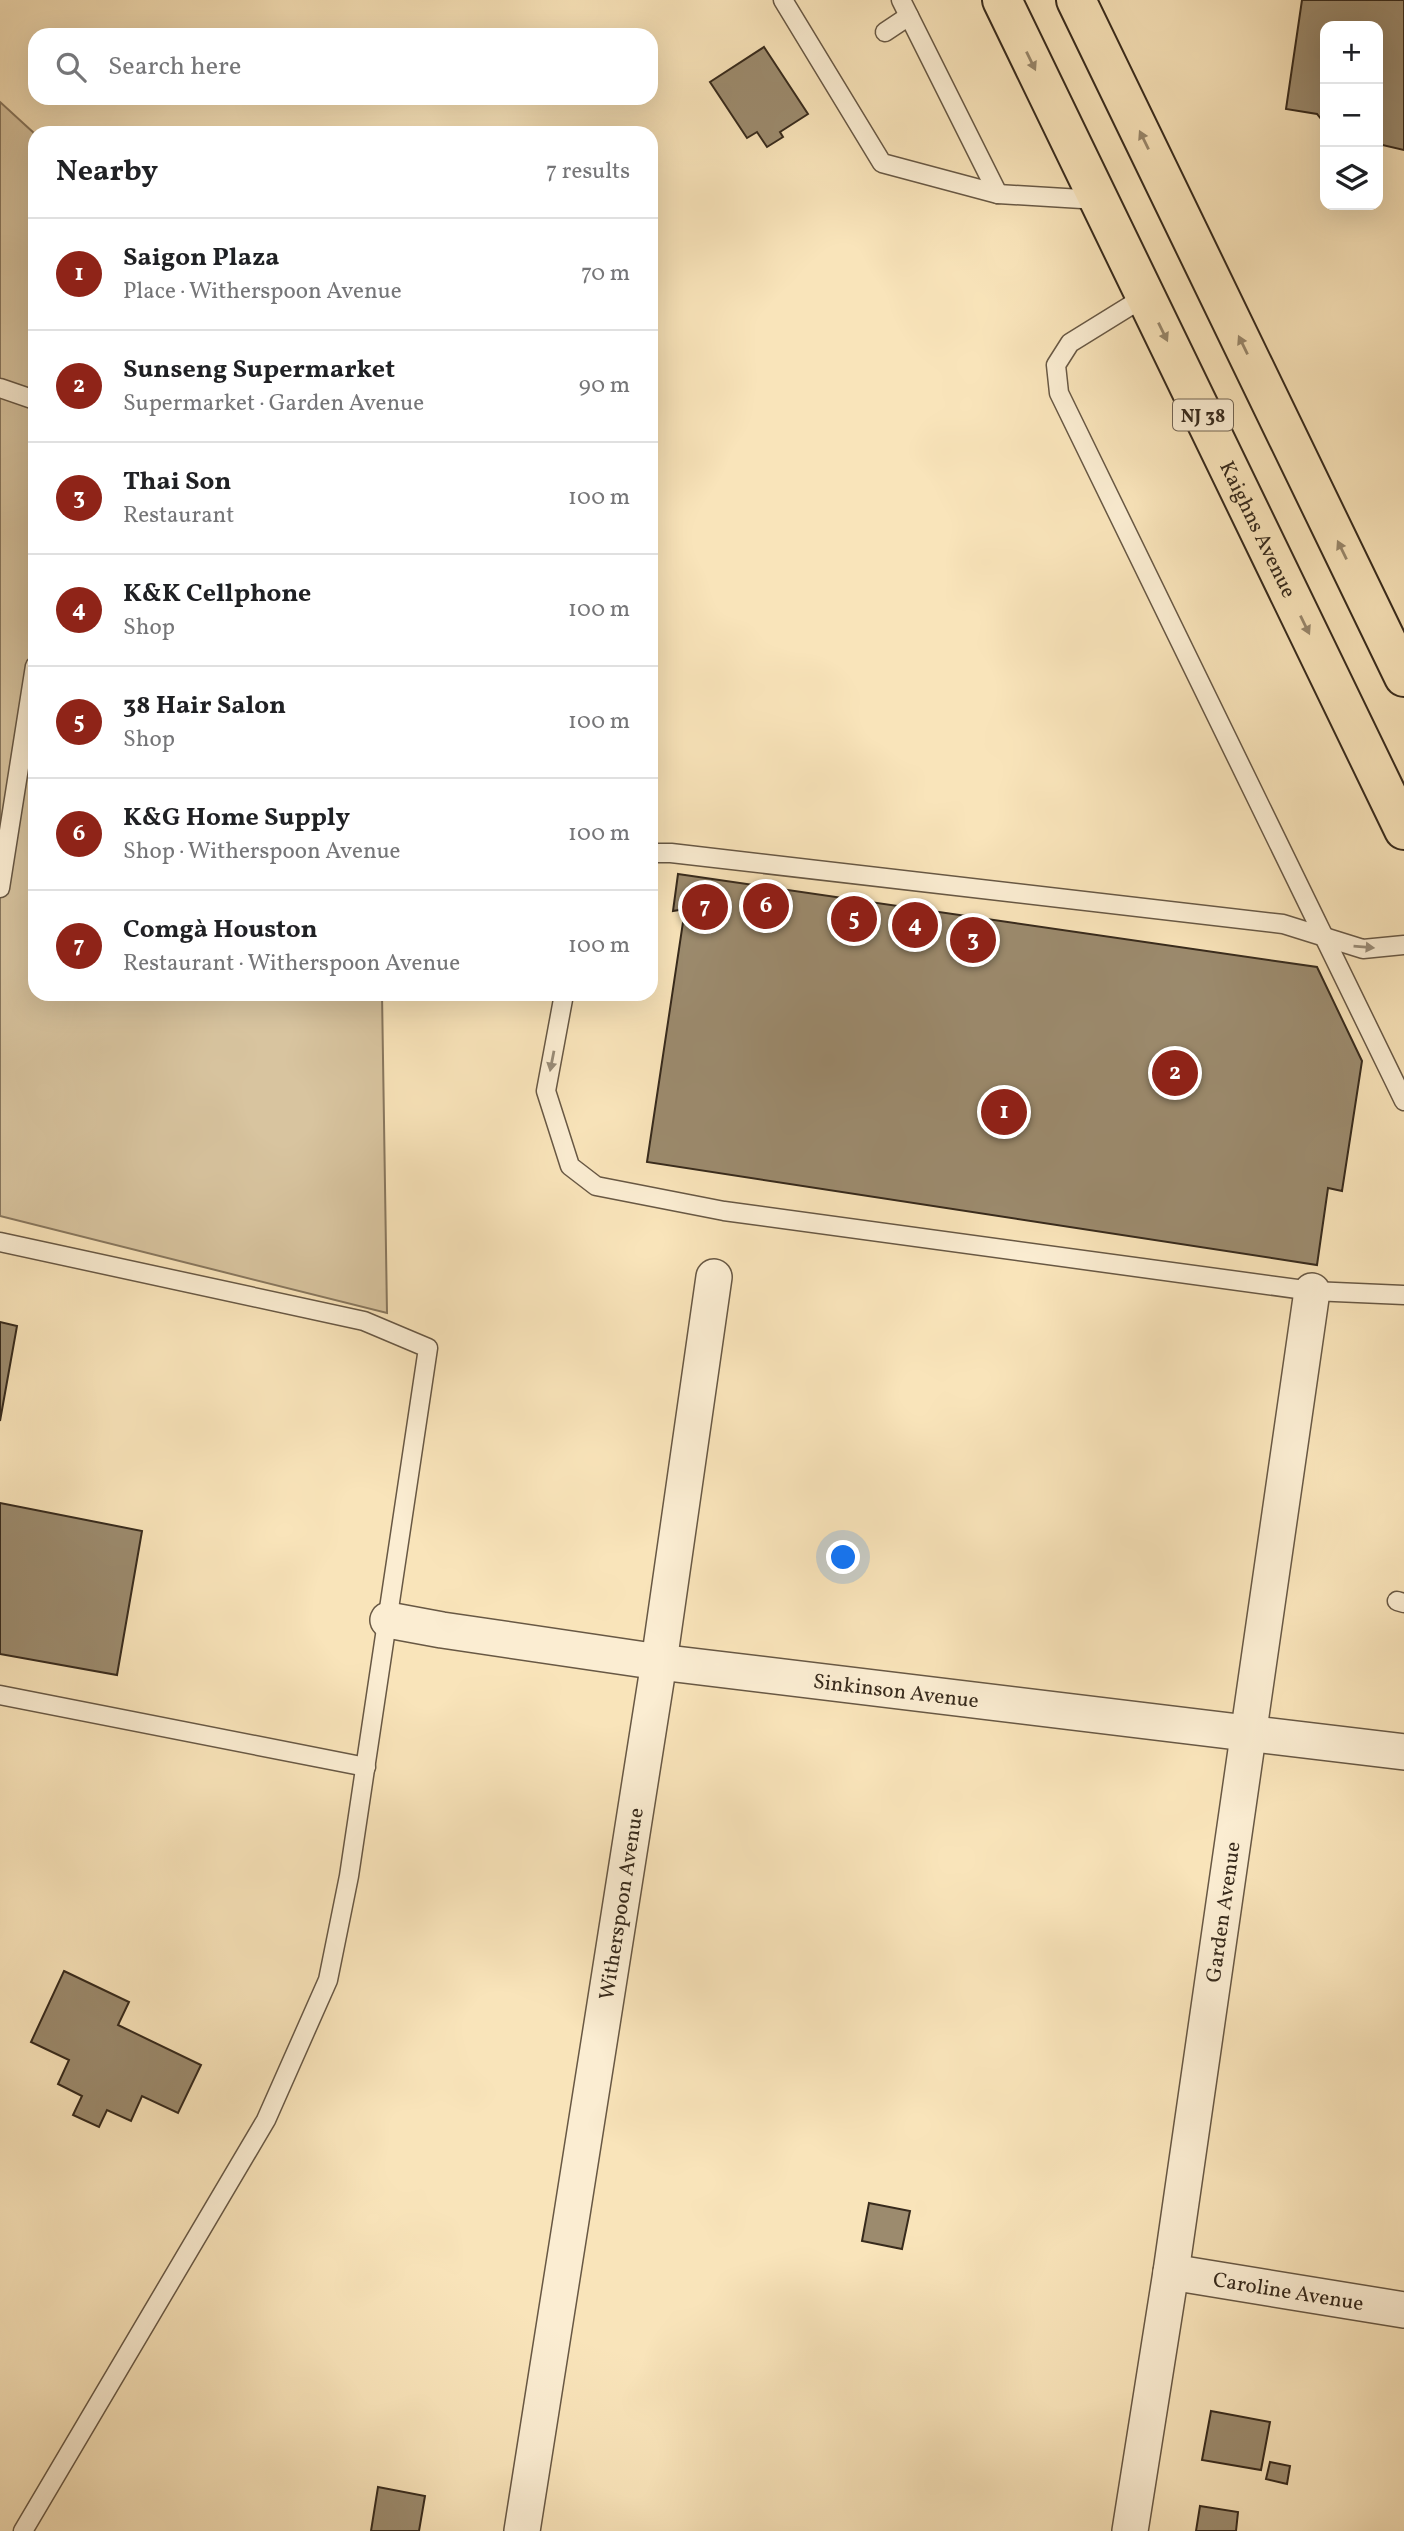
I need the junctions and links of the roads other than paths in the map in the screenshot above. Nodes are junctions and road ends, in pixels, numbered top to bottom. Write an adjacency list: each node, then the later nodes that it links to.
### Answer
1 (1002, 0): 7 (highway, Kaighns Avenue / NJ 38, one-way to 7)
2 (1076, 0): 11 (highway, one-way to 2)
3 (791, 8): 6 (lane)
4 (905, 8): 5 (lane); 6 (lane)
5 (885, 32)
6 (998, 194): 7 (lane)
7 (1098, 200): 8 (highway, Kaighns Avenue / NJ 38)
8 (1146, 296): 13 (highway, Kaighns Avenue / NJ 38, one-way to 13); 16 (lane)
9 (0, 388): 10 (lane)
10 (28, 398)
11 (1404, 677)
12 (28, 710): 15 (lane)
13 (1404, 830)
14 (658, 853): 16 (lane)
15 (0, 888)
16 (1326, 937): 17 (lane, one-way to 17); 19 (lane)
17 (1404, 945)
18 (563, 1001): 22 (lane, one-way to 22)
19 (1404, 1101)
20 (0, 1242): 24 (lane)
21 (714, 1277): 25 (street, Witherspoon Avenue)
22 (1312, 1291): 23 (lane); 27 (street, Garden Avenue)
23 (1404, 1295)
24 (388, 1620): 25 (street, Sinkinson Avenue); 29 (lane)
25 (659, 1662): 27 (street, Sinkinson Avenue); 33 (street, Witherspoon Avenue)
26 (0, 1695): 29 (lane)
27 (1249, 1732): 28 (street, Sinkinson Avenue); 30 (street, Garden Avenue)
28 (1404, 1752)
29 (366, 1767): 32 (lane)
30 (1171, 2273): 31 (street, Caroline Avenue); 34 (street, Garden Avenue)
31 (1404, 2310)
32 (23, 2531)
33 (522, 2531)
34 (1130, 2531)

